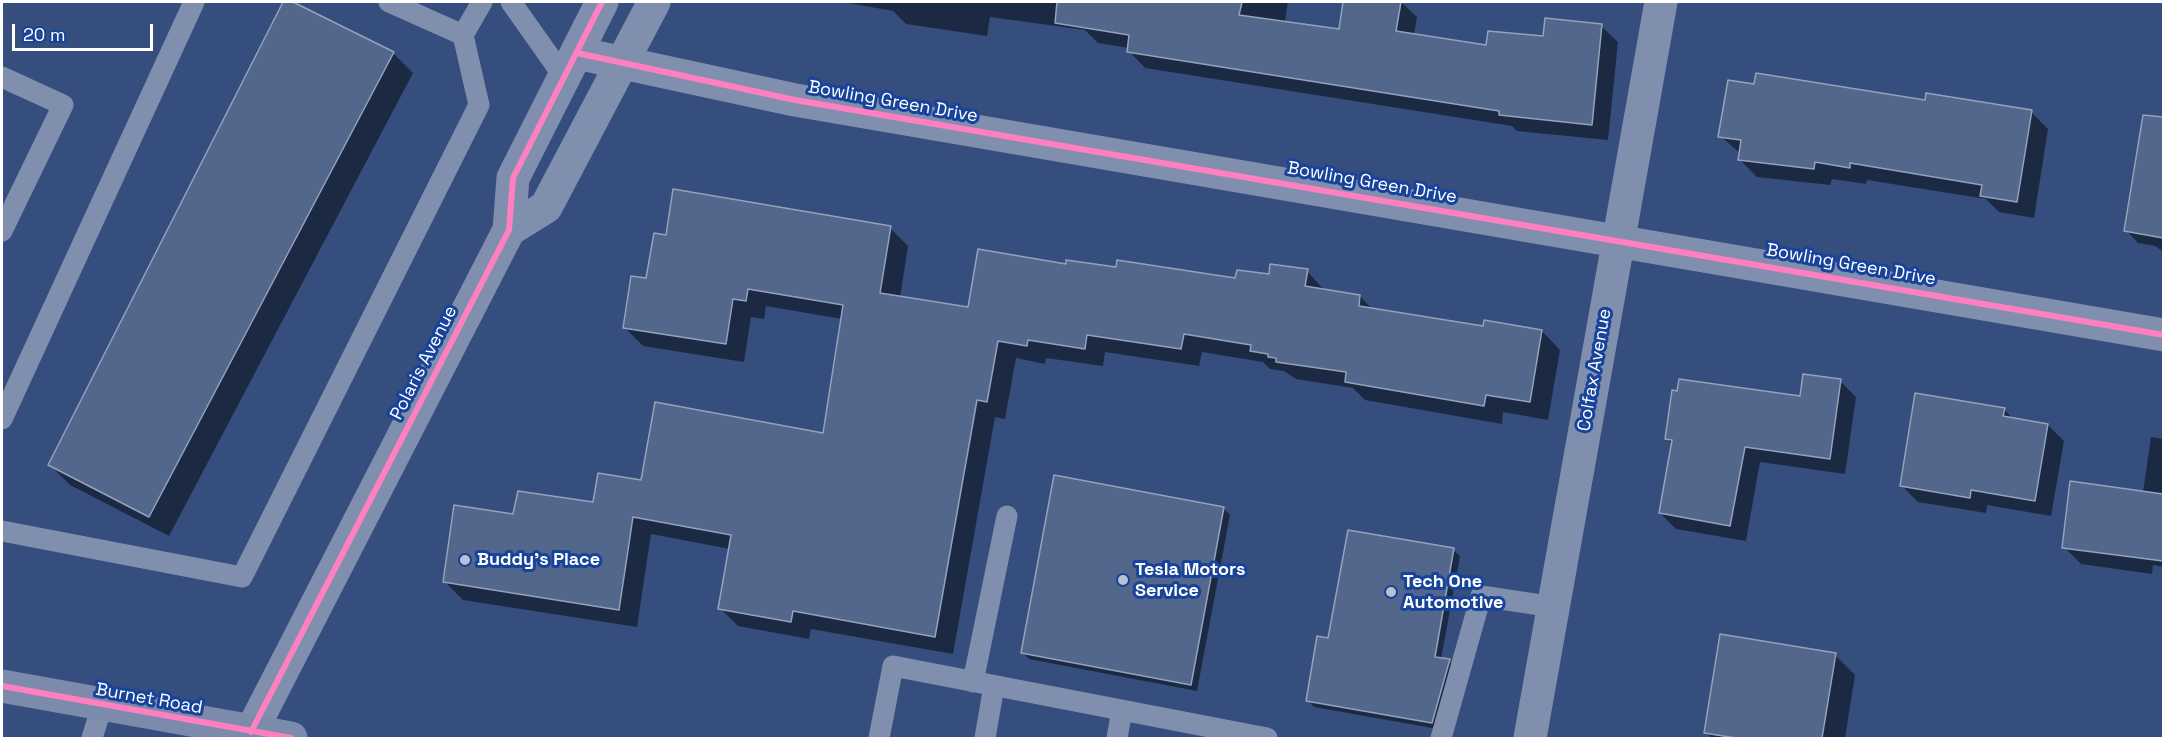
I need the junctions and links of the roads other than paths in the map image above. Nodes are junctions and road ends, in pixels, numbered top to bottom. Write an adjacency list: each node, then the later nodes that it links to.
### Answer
1 (194, 2): 16 (lane)
2 (389, 2): 8 (lane)
3 (482, 2): 8 (lane)
4 (511, 2): 10 (lane)
5 (602, 2): 10 (street, Polaris Avenue)
6 (654, 2): 9 (street)
7 (1661, 2): 14 (street, Colfax Avenue)
8 (463, 35): 18 (lane)
9 (622, 64): 10 (street, Bowling Green Drive); 12 (street); 14 (street, Bowling Green Drive)
10 (571, 65): 12 (street, Polaris Avenue)
11 (2, 77): 13 (lane)
12 (509, 230): 25 (street, Polaris Avenue)
13 (2, 231)
14 (1618, 240): 15 (street, Bowling Green Drive); 19 (street, Colfax Avenue)
15 (2163, 335)
16 (2, 419)
17 (1007, 516): 20 (lane)
18 (2, 531)
19 (1554, 607): 33 (lane); 34 (street, Colfax Avenue)
20 (973, 682): 22 (lane); 29 (lane)
21 (2, 686): 23 (main road, Burnet Road)
22 (994, 686): 24 (lane); 30 (lane)
23 (102, 706): 25 (main road, Burnet Road); 27 (lane)
24 (1122, 710): 26 (lane); 31 (lane)
25 (251, 732): 28 (main road, Burnet Road)
26 (1231, 735): 32 (lane)
27 (92, 738)
28 (291, 738)
29 (879, 738)
30 (985, 738)
31 (1117, 738)
32 (1267, 738)
33 (1441, 738)
34 (1530, 738)

